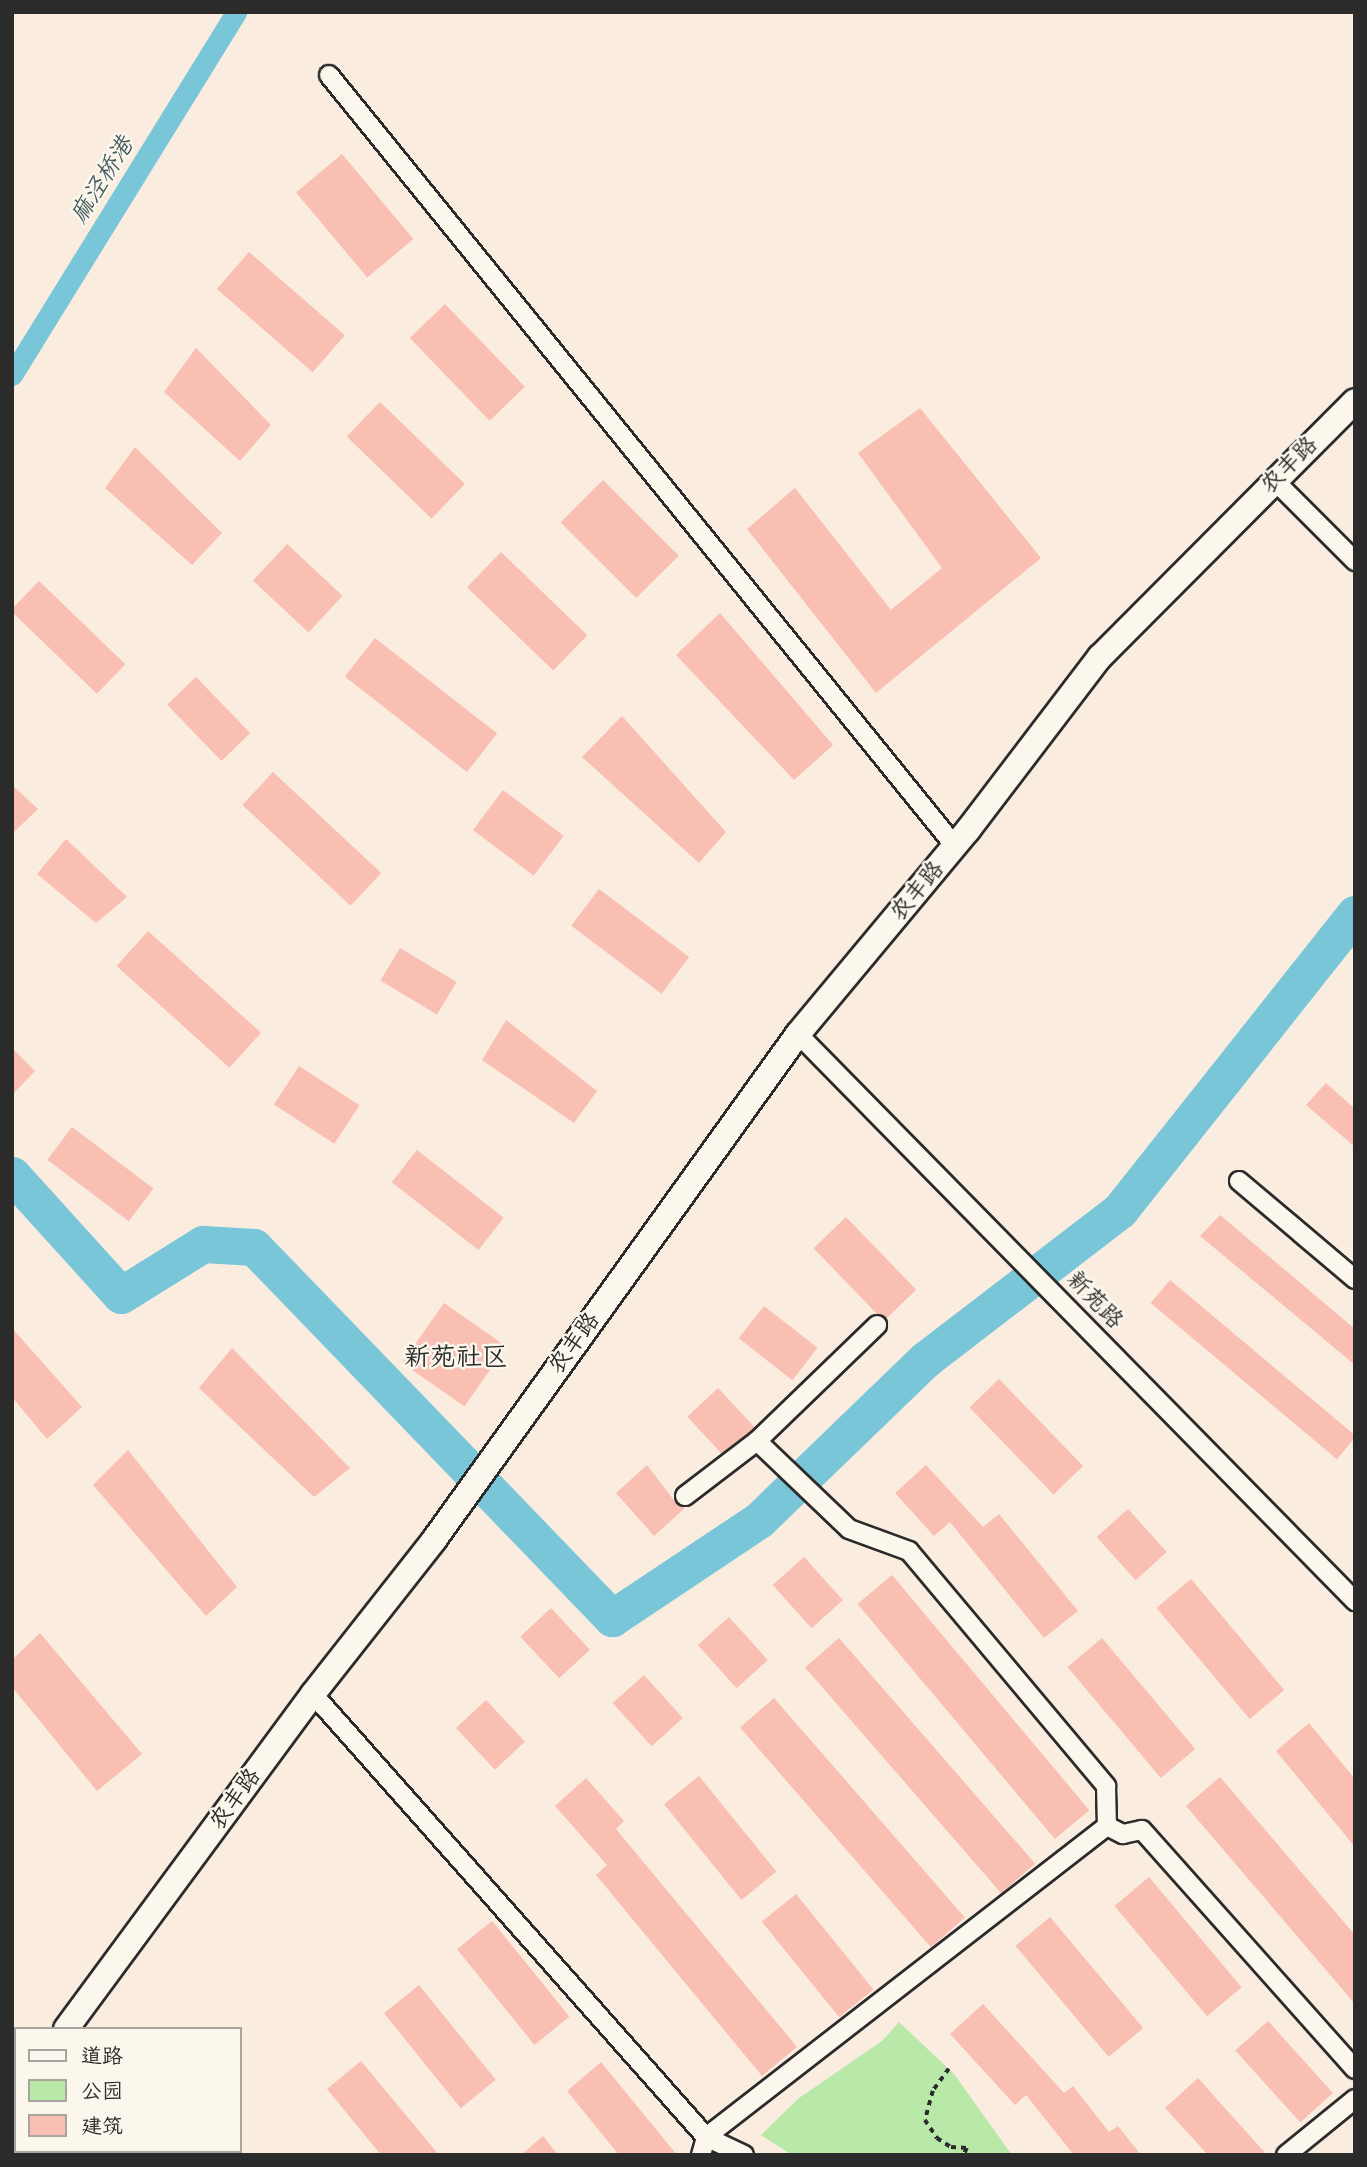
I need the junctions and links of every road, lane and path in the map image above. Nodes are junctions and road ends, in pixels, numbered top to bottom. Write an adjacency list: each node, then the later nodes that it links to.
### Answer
1 (329, 75): 5 (street)
2 (1355, 401): 3 (main road, 农丰路)
3 (1274, 480): 4 (street); 5 (main road, 农丰路)
4 (1355, 561)
5 (955, 846): 6 (main road, 农丰路)
6 (798, 1034): 12 (street, 新苑路); 13 (main road, 农丰路)
7 (1240, 1181): 8 (street)
8 (1355, 1279)
9 (877, 1325): 10 (street)
10 (757, 1441): 11 (street); 14 (street)
11 (685, 1496)
12 (1355, 1601)
13 (313, 1694): 15 (main road, 农丰路); 19 (street)
14 (1107, 1826): 17 (street); 19 (street)
15 (67, 2027)
16 (949, 2069): 22 (path)
17 (1355, 2069)
18 (1355, 2099): 23 (street)
19 (706, 2137): 20 (street); 21 (street)
20 (701, 2155)
21 (744, 2155)
22 (964, 2155)
23 (1286, 2155)

